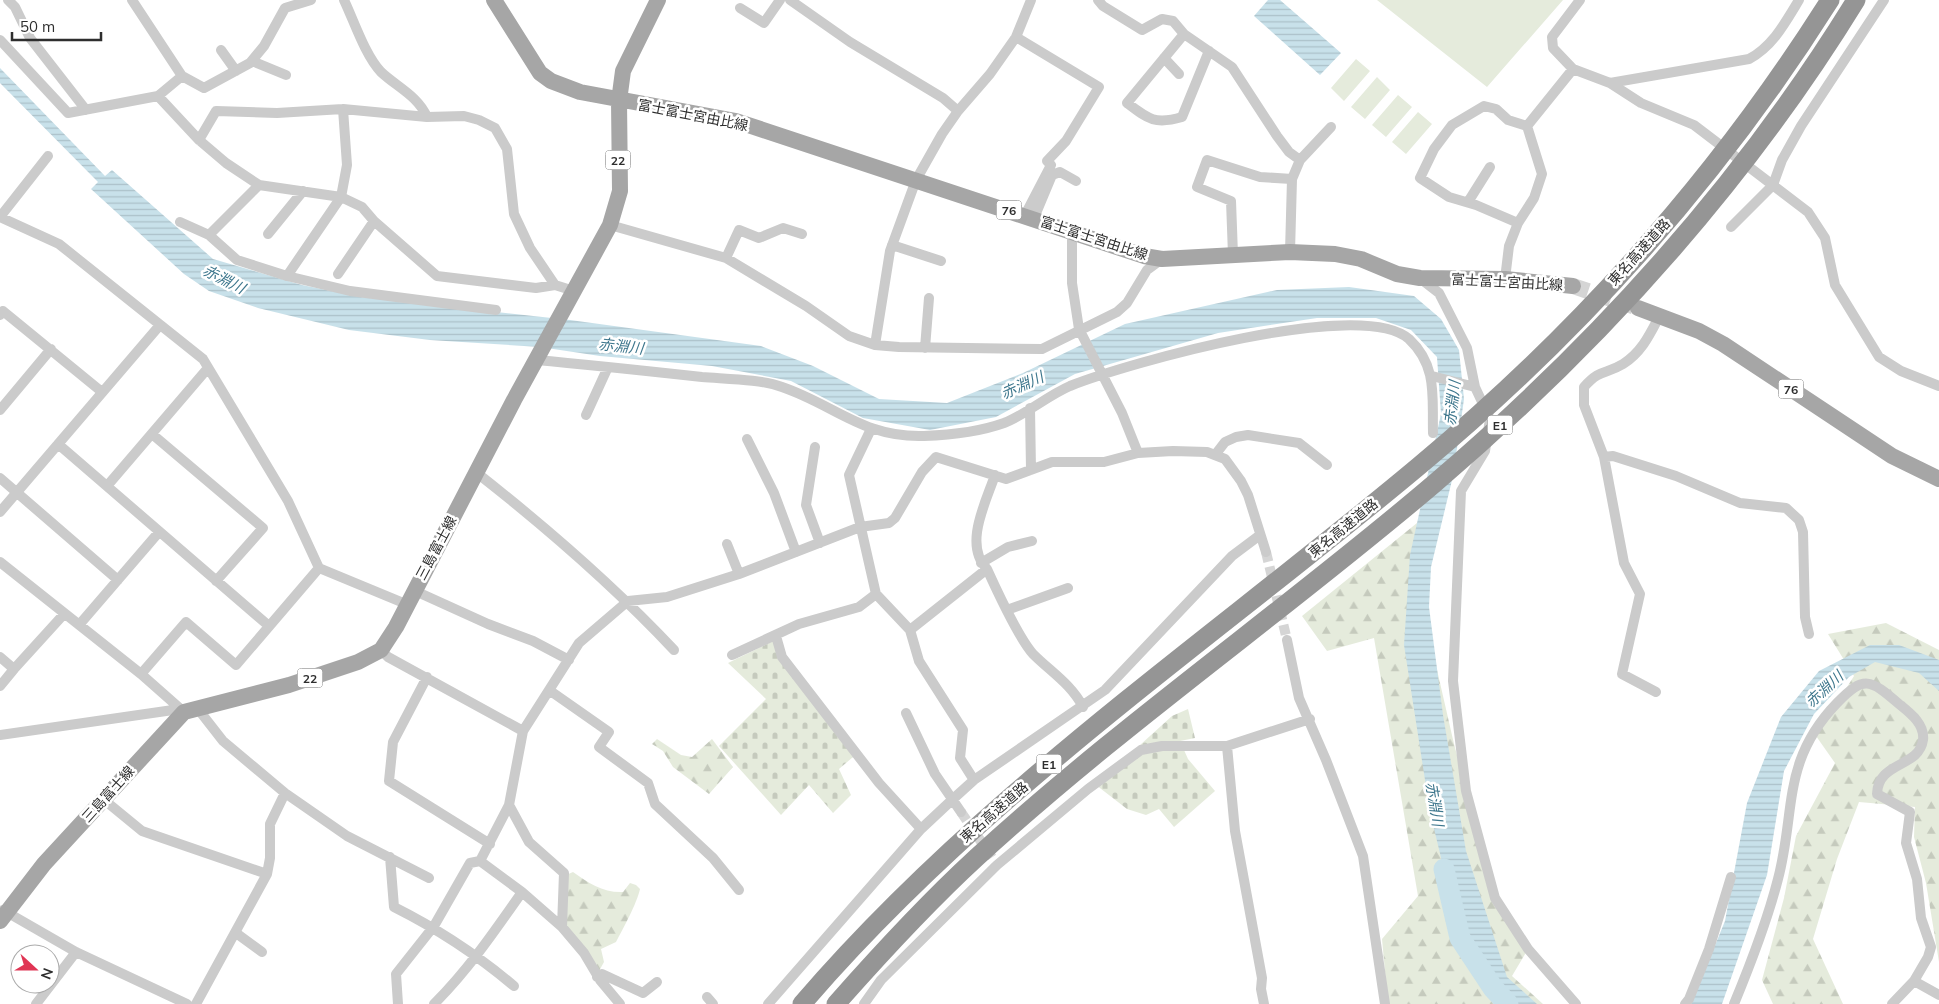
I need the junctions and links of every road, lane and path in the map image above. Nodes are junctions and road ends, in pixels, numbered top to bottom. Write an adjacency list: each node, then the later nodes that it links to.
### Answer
1 (8, 0): 33 (street)
2 (132, 0): 28 (street)
3 (311, 0): 23 (street)
4 (344, 0): 35 (street)
5 (494, 0): 31 (main road, 富士富士宮由比線 / 76)
6 (658, 0): 31 (main road, 三島富士線 / 22)
7 (780, 0): 16 (street)
8 (790, 0): 34 (street)
9 (1031, 0): 18 (street)
10 (1098, 0): 17 (street)
11 (1580, 0): 24 (street)
12 (1799, 0): 29 (street)
13 (1830, 0): 190 (highway, 東名高速道路 / E1)
14 (1856, 0): 191 (highway, 東名高速道路 / E1)
15 (1884, 0): 46 (street)
16 (740, 8)
17 (1184, 34): 21 (street); 22 (street)
18 (1016, 37): 34 (street); 50 (street)
19 (0, 40): 33 (street)
20 (221, 50): 25 (street)
21 (1209, 51): 22 (street); 40 (street)
22 (1164, 58): 26 (street)
23 (252, 61): 25 (street); 27 (street)
24 (1573, 69): 29 (street); 36 (street)
25 (236, 71): 28 (street)
26 (1179, 74)
27 (286, 75)
28 (182, 76): 30 (street)
29 (1610, 84): 46 (street)
30 (158, 96): 33 (street); 38 (street)
31 (619, 101): 43 (main road, 富士富士宮由比線 / 76); 54 (main road, 三島富士線 / 22)
32 (342, 109): 35 (street); 38 (street); 48 (street)
33 (86, 110)
34 (958, 111): 43 (street)
35 (427, 117): 70 (street)
36 (1527, 126): 49 (street); 53 (street)
37 (1331, 127): 40 (street)
38 (199, 140): 45 (street)
39 (48, 156): 78 (street)
40 (1300, 160): 42 (street)
41 (1490, 167): 49 (street)
42 (1292, 179): 61 (street); 62 (street)
43 (916, 180): 50 (main road, 富士富士宮由比線 / 76); 60 (street)
44 (1076, 181): 50 (street)
45 (259, 185): 47 (street); 59 (street)
46 (1773, 185): 55 (street); 88 (street)
47 (303, 191): 48 (street); 57 (street)
48 (341, 197): 51 (street); 67 (street)
49 (1468, 202): 53 (street)
50 (1030, 216): 56 (main road, 富士富士宮由比線 / 76)
51 (374, 221): 66 (street); 70 (street)
52 (180, 222): 59 (street)
53 (1518, 223): 69 (street)
54 (610, 226): 63 (street); 72 (main road, 三島富士線 / 22)
55 (1731, 227)
56 (1072, 231): 64 (main road, 富士富士宮由比線 / 76); 79 (street)
57 (268, 234)
58 (802, 234): 63 (street)
59 (209, 235): 67 (street)
60 (892, 245): 65 (street); 80 (street)
61 (1290, 252): 62 (main road, 富士富士宮由比線 / 76); 68 (main road, 富士富士宮由比線 / 76)
62 (1234, 255): 64 (main road, 富士富士宮由比線 / 76)
63 (726, 258): 80 (street)
64 (1162, 259): 79 (street)
65 (940, 261)
66 (338, 274)
67 (287, 276): 75 (street)
68 (1420, 278): 69 (main road, 富士富士宮由比線 / 76); 89 (street)
69 (1505, 279): 71 (main road, 富士富士宮由比線 / 76)
70 (555, 284): 72 (street)
71 (1573, 286)
72 (574, 291): 83 (main road, 三島富士線 / 22)
73 (929, 298): 81 (street)
74 (1638, 308): 77 (main road, 76)
75 (496, 310)
76 (0, 314): 82 (street)
77 (1660, 315): 102 (street); 108 (main road, 76)
78 (160, 325): 85 (street); 90 (street)
79 (1079, 329): 81 (street); 86 (street)
80 (875, 345): 81 (street)
81 (925, 348)
82 (51, 350): 90 (street); 92 (street)
83 (537, 358): 84 (street); 105 (main road, 三島富士線 / 22)
84 (608, 366): 93 (street); 94 (street)
85 (208, 368): 96 (street); 122 (street)
86 (1103, 376): 87 (street); 91 (street); 100 (street)
87 (1432, 376): 89 (street); 95 (street)
88 (1939, 386)
89 (1476, 387): 195 (street)
90 (102, 392): 98 (street)
91 (1030, 408): 94 (street); 104 (street)
92 (0, 410)
93 (586, 415)
94 (871, 429): 112 (street)
95 (1433, 433)
96 (152, 434): 109 (street); 125 (street)
97 (747, 439): 118 (street)
98 (58, 444): 109 (street); 110 (street)
99 (815, 446): 116 (street)
100 (1138, 454): 101 (street); 104 (street)
101 (1215, 455): 103 (street); 114 (street)
102 (1604, 457): 135 (street); 148 (street)
103 (1327, 465)
104 (1031, 470): 106 (street)
105 (477, 473): 128 (main road, 三島富士線 / 22); 129 (street)
106 (995, 475): 112 (street); 121 (street)
107 (0, 478): 110 (street)
108 (1939, 479)
109 (107, 486): 113 (street)
110 (17, 492): 111 (street); 124 (street)
111 (0, 512)
112 (860, 527): 116 (street); 127 (street)
113 (159, 532): 124 (street); 125 (street)
114 (1260, 535): 119 (street); 149 (street)
115 (1032, 541): 121 (street)
116 (820, 543): 118 (street)
117 (727, 544): 123 (street)
118 (796, 552): 123 (street)
119 (1266, 552)
120 (0, 562): 131 (street)
121 (984, 566): 130 (street); 134 (street)
122 (319, 568): 128 (street); 133 (street)
123 (739, 574): 129 (street)
124 (118, 580): 132 (street)
125 (216, 581): 133 (street)
126 (1068, 588): 130 (street)
127 (876, 594): 134 (street); 136 (street)
128 (410, 597): 138 (main road, 三島富士線 / 22); 142 (street)
129 (628, 601): 139 (street); 142 (street)
130 (1007, 610): 149 (street)
131 (64, 614): 132 (street); 143 (street)
132 (79, 625): 144 (street)
133 (269, 626): 144 (street)
134 (910, 630): 156 (street)
135 (1809, 634)
136 (776, 636): 140 (street); 162 (street)
137 (1287, 640): 152 (street)
138 (381, 650): 145 (street); 150 (main road, 22)
139 (674, 650)
140 (732, 655)
141 (0, 657): 143 (street)
142 (569, 660): 147 (street)
143 (14, 669): 146 (street)
144 (141, 674): 150 (street)
145 (427, 677): 153 (street); 163 (street)
146 (0, 686)
147 (549, 690): 153 (street); 169 (street)
148 (1656, 692)
149 (1084, 707): 156 (street)
150 (191, 711): 154 (street); 157 (street); 158 (main road, 三島富士線)
151 (906, 713): 159 (street)
152 (1310, 719): 155 (street); 194 (street)
153 (523, 730): 160 (street)
154 (0, 735)
155 (1227, 746): 192 (street); 193 (street)
156 (974, 780): 159 (street)
157 (285, 793): 164 (street); 166 (street)
158 (103, 799): 166 (street); 171 (main road, 三島富士線)
159 (953, 799): 161 (street); 162 (street)
160 (509, 805): 163 (street); 173 (street)
161 (961, 812)
162 (921, 829): 189 (street)
163 (490, 844): 165 (street)
164 (390, 857): 168 (street); 172 (street)
165 (480, 861): 170 (street); 172 (street)
166 (266, 874): 174 (street)
167 (1731, 877): 196 (street)
168 (429, 878)
169 (739, 890)
170 (522, 892): 173 (street); 177 (street)
171 (2, 914): 175 (street)
172 (434, 926): 177 (street); 183 (street)
173 (562, 927): 178 (street)
174 (236, 933): 176 (street); 186 (street)
175 (76, 952): 184 (street); 185 (street)
176 (262, 952)
177 (478, 956): 181 (street); 187 (street)
178 (597, 977): 180 (street); 188 (street)
179 (1914, 981): 182 (street); 197 (street); 198 (street)
180 (657, 982)
181 (514, 986)
182 (1939, 995)
183 (399, 1003)
184 (36, 1004)
185 (187, 1004)
186 (196, 1004)
187 (434, 1004)
188 (620, 1004)
189 (768, 1004)
190 (802, 1004)
191 (836, 1004)
192 (864, 1004)
193 (1264, 1004)
194 (1385, 1004)
195 (1576, 1004)
196 (1685, 1004)
197 (1734, 1004)
198 (1892, 1004)

